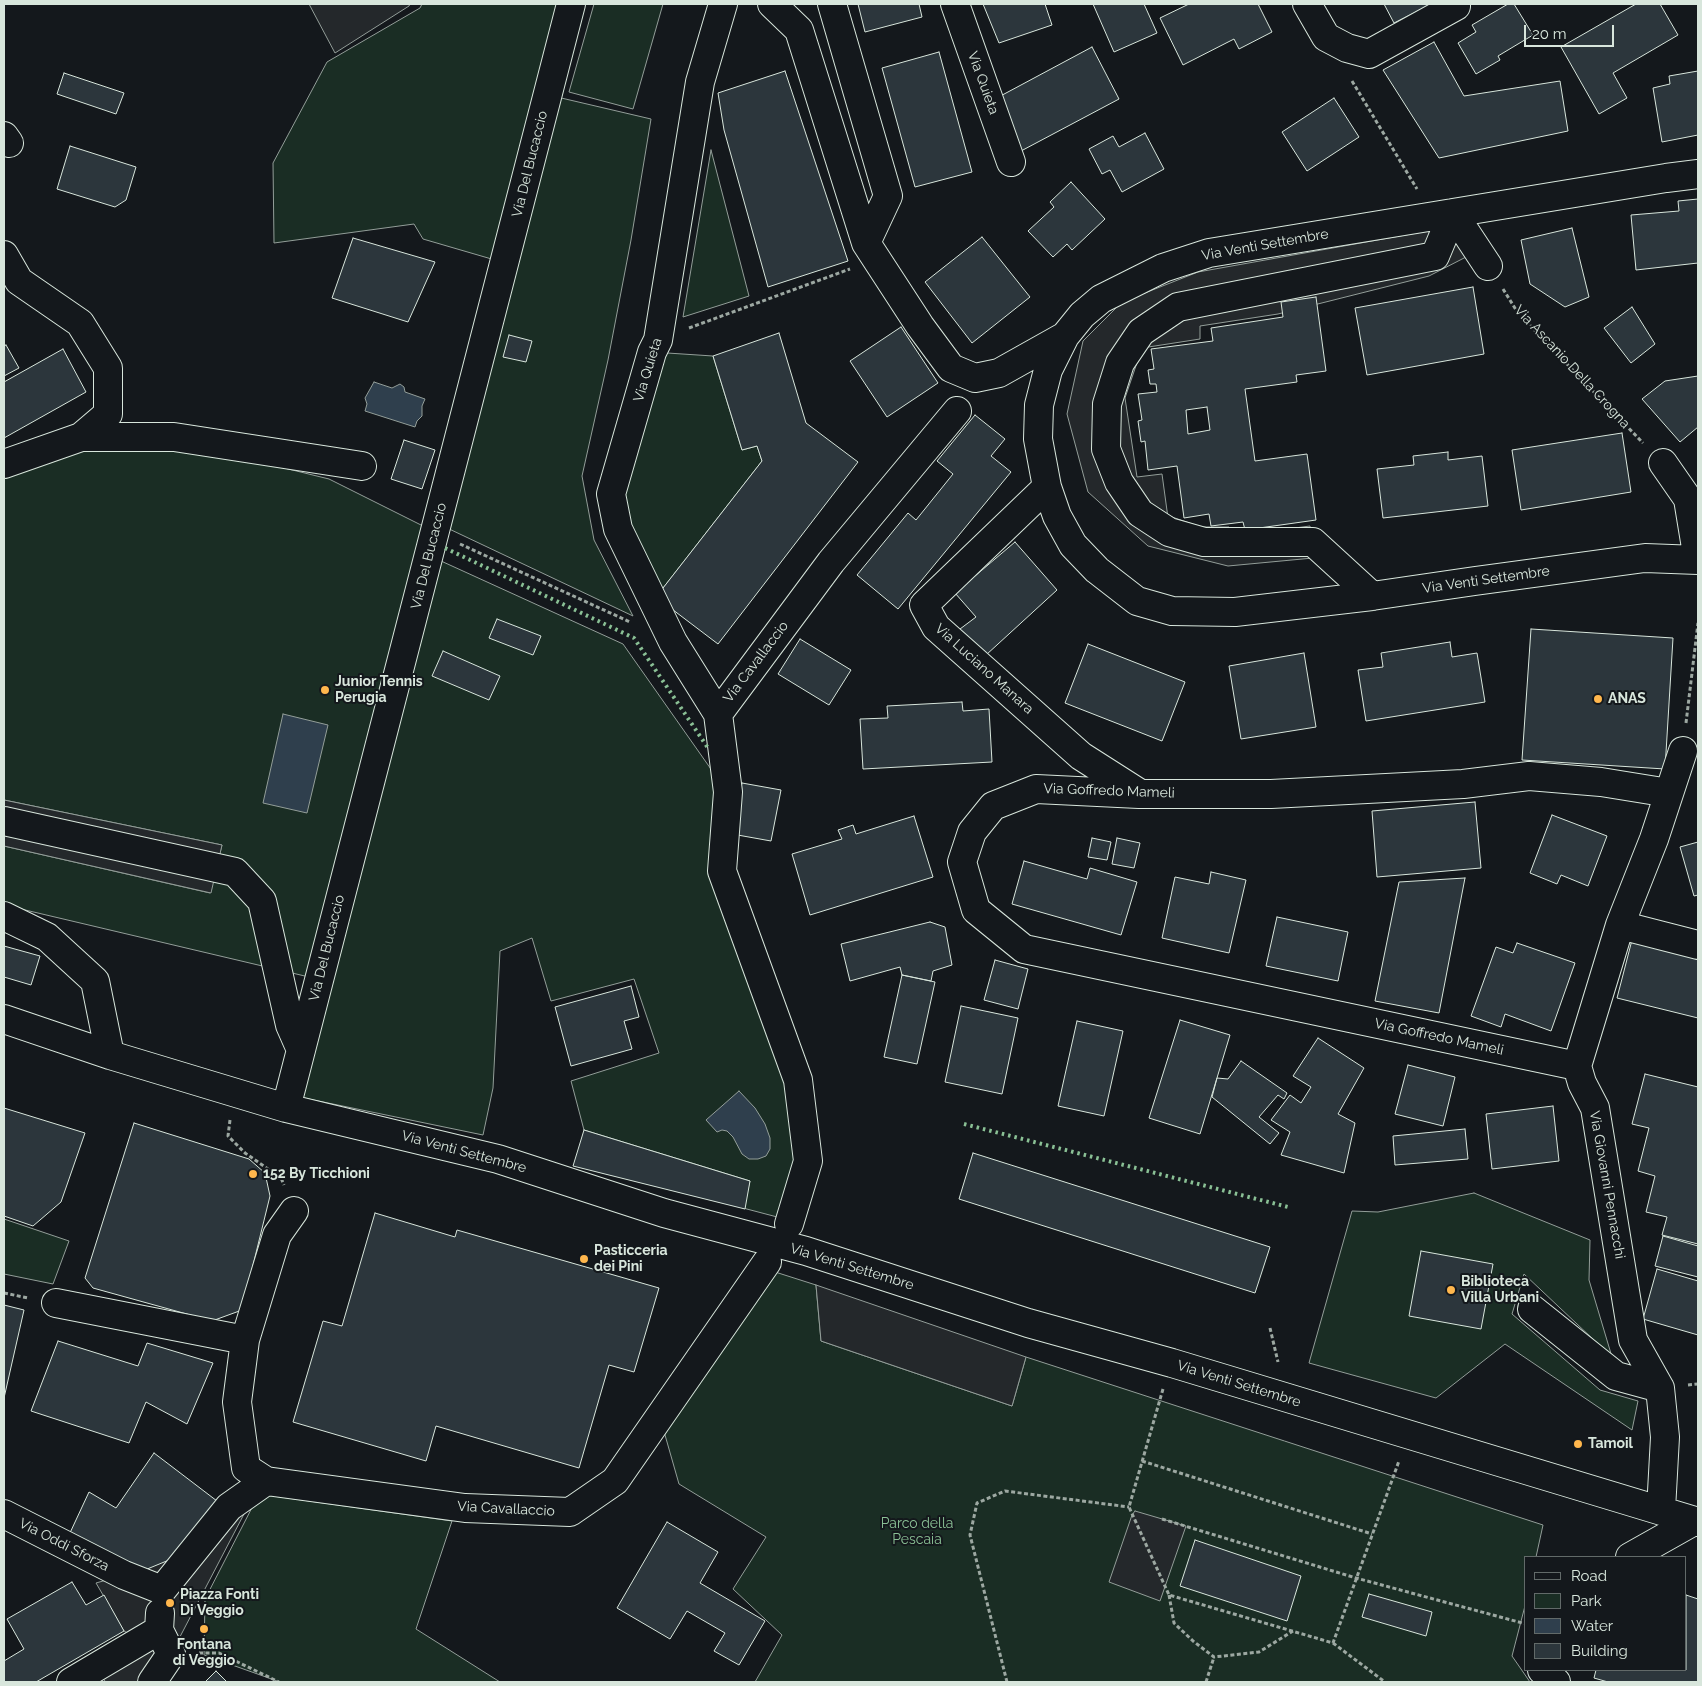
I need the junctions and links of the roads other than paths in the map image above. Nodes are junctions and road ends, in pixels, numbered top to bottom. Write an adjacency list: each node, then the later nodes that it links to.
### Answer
1 (571, 4): 32 (street, Via Del Bucaccio)
2 (723, 4): 23 (street, Via Quieta)
3 (772, 4): 11 (street)
4 (832, 4): 11 (street)
5 (955, 4): 8 (street, Via Quieta)
6 (1307, 4): 7 (street)
7 (1456, 6)
8 (1011, 162)
9 (1698, 174): 10 (street, Via Venti Settembre)
10 (1453, 213): 13 (street); 14 (street, Via Venti Settembre); 22 (street)
11 (871, 251): 14 (street)
12 (4, 255): 16 (street)
13 (1488, 266)
14 (1065, 336): 20 (street, Via Venti Settembre)
15 (957, 411): 23 (street, Via Cavallaccio)
16 (81, 437): 18 (street); 19 (street)
17 (1663, 463): 21 (street)
18 (4, 464)
19 (362, 466)
20 (1046, 486): 22 (street, Via Venti Settembre); 26 (street, Via Luciano Manara)
21 (1698, 560): 22 (street, Via Venti Settembre)
22 (1372, 596)
23 (718, 714): 37 (street, Via Cavallaccio)
24 (1683, 751): 25 (street)
25 (1669, 793): 26 (street, Via Goffredo Mameli); 29 (street)
26 (1139, 794): 34 (street, Via Goffredo Mameli)
27 (4, 821): 32 (street)
28 (4, 916): 33 (street)
29 (1620, 925): 30 (street); 34 (street)
30 (1698, 945)
31 (4, 1019): 33 (street, Via Venti Settembre)
32 (301, 1050): 35 (street, Via Del Bucaccio)
33 (110, 1055): 35 (street, Via Venti Settembre)
34 (1577, 1066): 42 (street, Via Giovanni Pennacchi)
35 (286, 1108): 44 (street, Via Venti Settembre)
36 (294, 1211): 41 (street)
37 (789, 1224)
38 (767, 1262): 43 (street, Via Cavallaccio)
39 (56, 1303): 41 (street)
40 (1532, 1308): 42 (street)
41 (245, 1340): 43 (street)
42 (1660, 1388): 44 (street, Via Giovanni Pennacchi)
43 (256, 1474): 48 (street)
44 (1661, 1510): 46 (street, Via Venti Settembre)
45 (4, 1514): 48 (street, Via Oddi Sforza)
46 (1696, 1521): 47 (street)
47 (1632, 1556)
48 (162, 1590): 49 (street)
49 (159, 1630): 51 (street); 52 (street)
50 (1543, 1671): 53 (street)
51 (71, 1682)
52 (152, 1682)
53 (1556, 1682)

